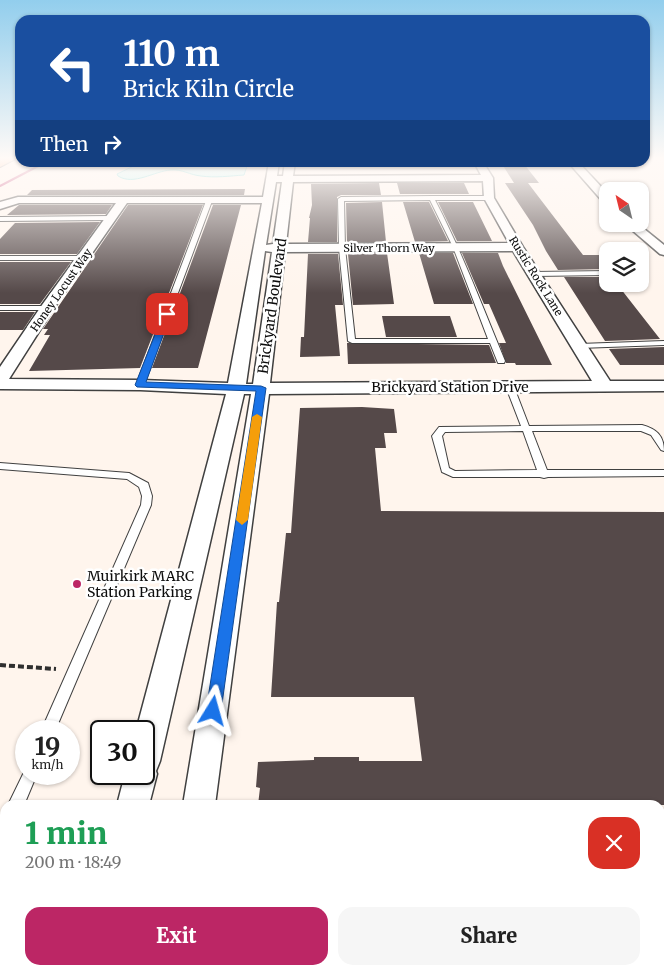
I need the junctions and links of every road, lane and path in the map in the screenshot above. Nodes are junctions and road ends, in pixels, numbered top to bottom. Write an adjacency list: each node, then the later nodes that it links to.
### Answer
1 (122, 202): 8 (street, Honey Locust Way)
2 (208, 202): 29 (lane)
3 (268, 202): 13 (street, Brickyard Boulevard)
4 (279, 202): 14 (street, Brickyard Boulevard)
5 (341, 202): 15 (lane)
6 (434, 202): 11 (lane)
7 (492, 202): 12 (street, Rustic Rock Lane)
8 (110, 218): 9 (lane); 18 (street, Honey Locust Way)
9 (0, 219)
10 (640, 232): 16 (street)
11 (456, 247): 12 (street, Silver Thorn Way); 15 (street, Silver Thorn Way); 23 (lane)
12 (517, 247): 20 (street, Rustic Rock Lane)
13 (260, 248): 14 (street, Silver Thorn Way); 34 (street, Brickyard Boulevard)
14 (280, 248): 15 (street, Silver Thorn Way); 33 (street, Brickyard Boulevard)
15 (342, 248): 23 (lane)
16 (664, 252)
17 (0, 258): 18 (lane)
18 (83, 258): 22 (street, Honey Locust Way)
19 (599, 273): 20 (lane)
20 (534, 274): 25 (street, Rustic Rock Lane)
21 (0, 308): 22 (lane)
22 (47, 308): 27 (street, Honey Locust Way)
23 (494, 341): 26 (lane)
24 (664, 343): 25 (lane)
25 (579, 346): 30 (street, Rustic Rock Lane)
26 (502, 362)
27 (0, 380)
28 (0, 384): 29 (street, Brickyard Station Drive)
29 (140, 385): 34 (street, Brickyard Station Drive)
30 (604, 386): 31 (street, Brickyard Station Drive); 32 (street, Brickyard Station Drive)
31 (664, 386)
32 (510, 387): 33 (street, Brickyard Station Drive); 35 (lane)
33 (261, 388): 34 (street, Brickyard Station Drive); 48 (street, Brickyard Boulevard)
34 (236, 389): 43 (street, Brickyard Boulevard)
35 (526, 428): 36 (lane); 39 (lane); 39 (lane)
36 (664, 448)
37 (0, 466): 41 (lane)
38 (664, 474): 39 (lane)
39 (544, 475)
40 (0, 665): 41 (path)
41 (74, 671): 42 (lane)
42 (53, 720)
43 (154, 720)
44 (25, 785): 46 (lane)
45 (138, 785): 47 (street)
46 (18, 800)
47 (134, 800)
48 (200, 800)

